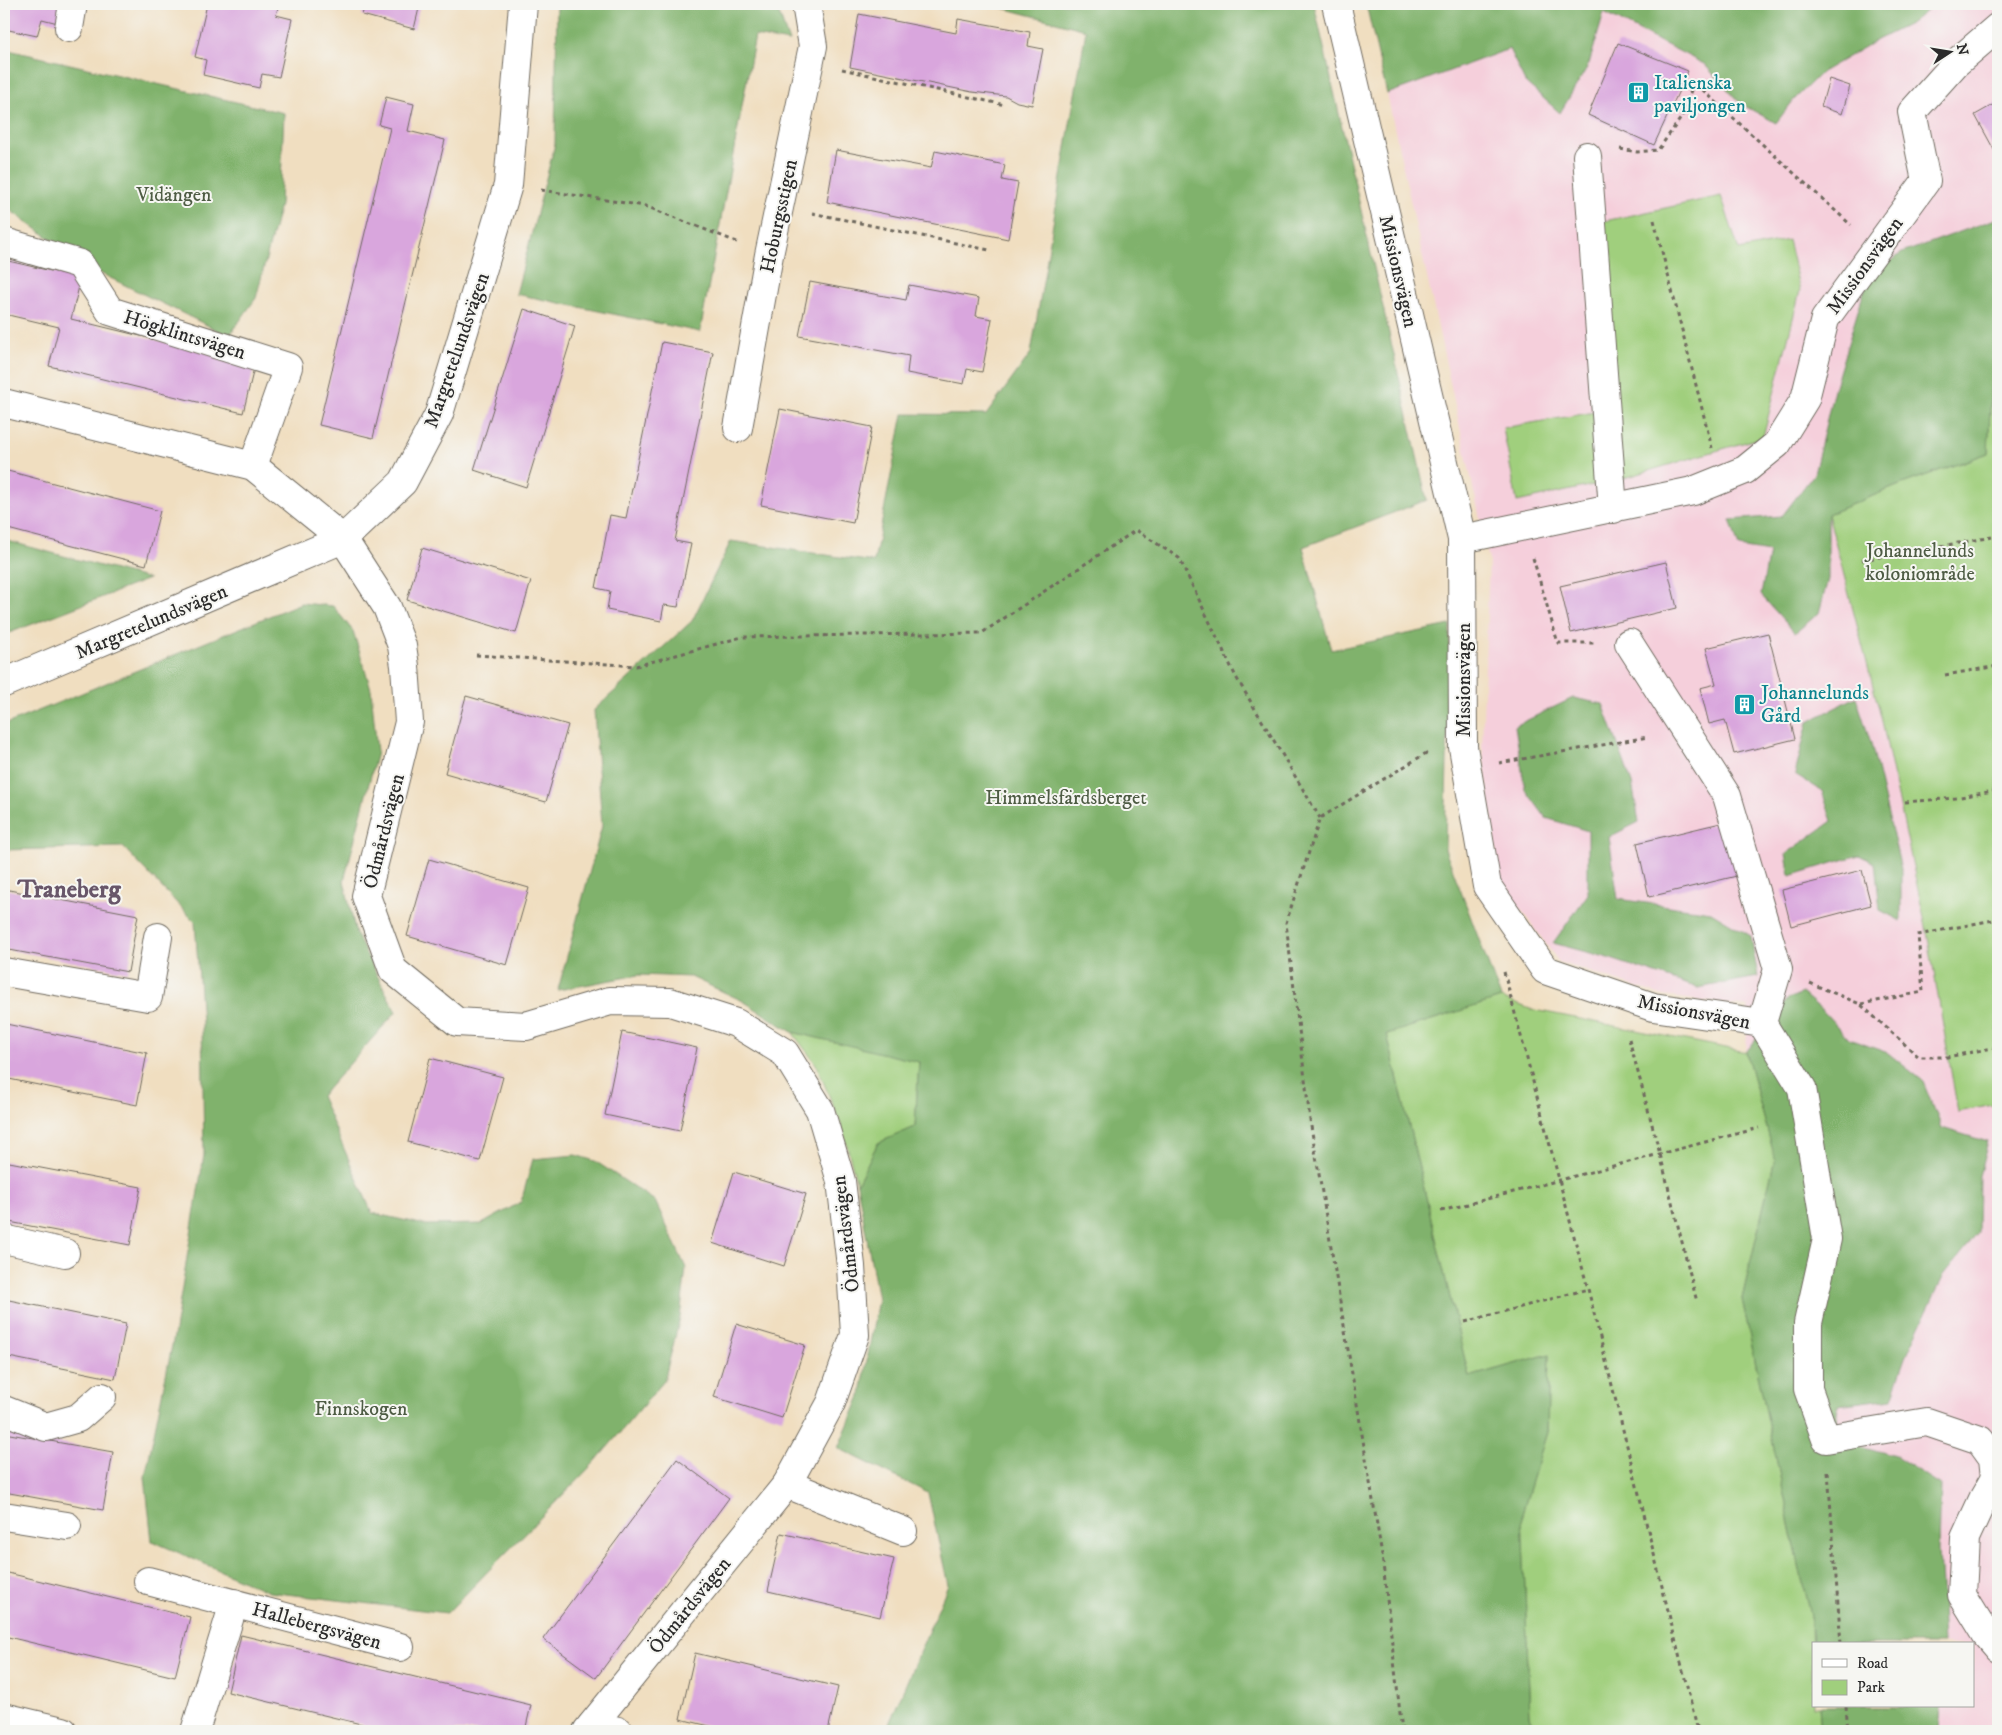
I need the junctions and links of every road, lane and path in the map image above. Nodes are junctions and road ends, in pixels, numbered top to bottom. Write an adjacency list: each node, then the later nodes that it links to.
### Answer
1 (523, 4): 8 (street, Margretelundsvägen)
2 (806, 4): 5 (street, Hoburgsstigen)
3 (1336, 4): 23 (street, Missionsvägen)
4 (1998, 27): 12 (street, Missionsvägen)
5 (810, 62): 6 (path); 9 (street, Hoburgsstigen)
6 (1005, 105)
7 (1587, 156): 12 (path); 19 (street)
8 (508, 185): 14 (path); 22 (street, Margretelundsvägen)
9 (779, 207): 13 (path); 14 (street, Hoburgsstigen)
10 (1654, 220): 18 (path)
11 (4, 242): 17 (street, Högklintsvägen)
12 (1876, 248): 18 (street, Missionsvägen)
13 (989, 250)
14 (769, 255): 16 (street, Hoburgsstigen)
15 (4, 403): 17 (street)
16 (738, 428)
17 (253, 466): 22 (street)
18 (1720, 480): 19 (street, Missionsvägen)
19 (1613, 509): 20 (street, Missionsvägen)
20 (1524, 526): 23 (street, Missionsvägen); 25 (path)
21 (1998, 536): 24 (path)
22 (343, 539): 29 (street, Margretelundsvägen); 57 (street, Ödmårdsvägen)
23 (1462, 539): 31 (street, Missionsvägen)
24 (1862, 560)
25 (1628, 643): 30 (street)
26 (476, 655): 34 (path)
27 (1998, 666): 28 (path)
28 (1945, 675)
29 (4, 683)
30 (1685, 731): 31 (path); 37 (street)
31 (1465, 758): 34 (path); 41 (street, Missionsvägen)
32 (1998, 790): 33 (path)
33 (1905, 802)
34 (1320, 818): 72 (path)
35 (1998, 919): 40 (path)
36 (158, 937): 39 (street)
37 (1778, 969): 40 (path); 41 (street)
38 (1503, 971): 46 (path)
39 (4, 972)
40 (1860, 1004): 43 (path)
41 (1762, 1023): 55 (street, Missionsvägen)
42 (1629, 1039): 45 (path)
43 (1998, 1047)
44 (1759, 1128): 45 (path)
45 (1660, 1154): 46 (path); 51 (path)
46 (1558, 1180): 47 (path); 50 (path)
47 (1442, 1211)
48 (4, 1239): 49 (street)
49 (65, 1253)
50 (1588, 1289): 52 (path); 73 (path)
51 (1697, 1302)
52 (1465, 1322)
53 (102, 1397): 54 (street)
54 (4, 1410)
55 (1826, 1438): 56 (street); 63 (path)
56 (1996, 1456): 65 (street)
57 (787, 1484): 60 (street); 68 (street, Ödmårdsvägen)
58 (4, 1516): 59 (street)
59 (67, 1526)
60 (903, 1532)
61 (148, 1581): 62 (street, Hallebergsvägen)
62 (234, 1603): 64 (street, Hallebergsvägen); 70 (street, Hallebergsvägen)
63 (1841, 1642)
64 (400, 1646)
65 (1998, 1648)
66 (1846, 1708): 74 (path)
67 (4, 1717): 69 (street)
68 (589, 1728): 71 (street, Ödmårdsvägen)
69 (63, 1731)
70 (195, 1731)
71 (618, 1731)
72 (1402, 1731)
73 (1698, 1731)
74 (1848, 1731)

